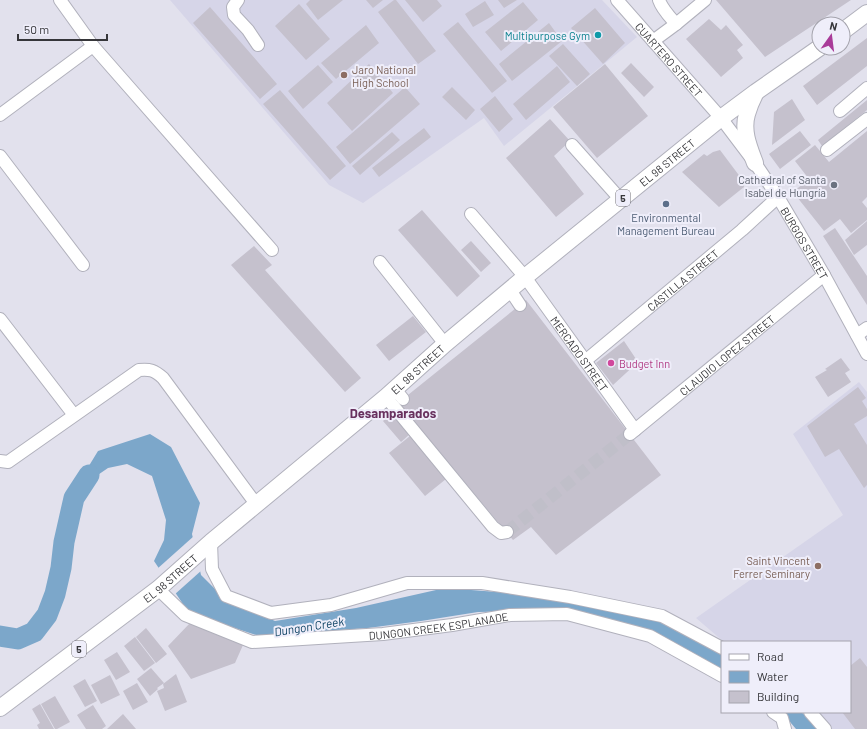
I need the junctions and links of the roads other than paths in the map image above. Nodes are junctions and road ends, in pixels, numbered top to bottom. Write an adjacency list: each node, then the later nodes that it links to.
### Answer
1 (60, 0): 11 (street)
2 (238, 0): 10 (street)
3 (617, 0): 9 (street, CUARTERO STREET)
4 (659, 0): 7 (street)
5 (705, 0): 7 (street)
6 (867, 12): 8 (main road)
7 (676, 24): 9 (street)
8 (851, 25)
9 (653, 41): 17 (street, CUARTERO STREET)
10 (258, 45)
11 (93, 46): 15 (street); 26 (street)
12 (811, 54): 14 (main road, EL 98 STREET / 5)
13 (867, 88): 16 (street)
14 (756, 92): 17 (main road, EL 98 STREET / 5); 22 (main road)
15 (2, 109)
16 (840, 111)
17 (721, 118): 22 (street, BURGOS STREET); 24 (main road, EL 98 STREET / 5)
18 (867, 119): 20 (street)
19 (572, 145): 24 (street)
20 (827, 150)
21 (0, 156): 28 (street)
22 (755, 162): 23 (street, BURGOS STREET)
23 (778, 197): 29 (street, BURGOS STREET); 37 (street, CASTILLA STREET)
24 (621, 200): 30 (main road, EL 98 STREET / 5)
25 (471, 214): 30 (street, MERCADO STREET)
26 (272, 250)
27 (380, 262): 35 (street)
28 (83, 265)
29 (824, 275): 34 (street, BURGOS STREET); 40 (street, CLAUDIO LOPEZ STREET)
30 (525, 277): 31 (main road, EL 98 STREET / 5); 37 (street, MERCADO STREET)
31 (510, 290): 32 (street); 35 (main road, EL 98 STREET / 5)
32 (520, 305)
33 (0, 319): 39 (street)
34 (862, 332): 36 (street, BURGOS STREET)
35 (445, 344): 38 (main road, EL 98 STREET / 5)
36 (867, 354)
37 (585, 361): 40 (street, MERCADO STREET)
38 (394, 395): 42 (main road, EL 98 STREET / 5); 43 (street)
39 (74, 415): 41 (street); 42 (street)
40 (632, 432)
41 (0, 461)
42 (256, 504): 44 (main road, EL 98 STREET / 5)
43 (504, 533)
44 (211, 542): 45 (main road, EL 98 STREET / 5); 46 (street)
45 (158, 589): 47 (street, DUNGON CREEK ESPLANADE); 48 (main road, EL 98 STREET / 5)
46 (721, 647)
47 (721, 675)
48 (0, 708)
49 (774, 713): 51 (street)
50 (811, 713): 52 (street)
51 (785, 729)
52 (825, 729)

